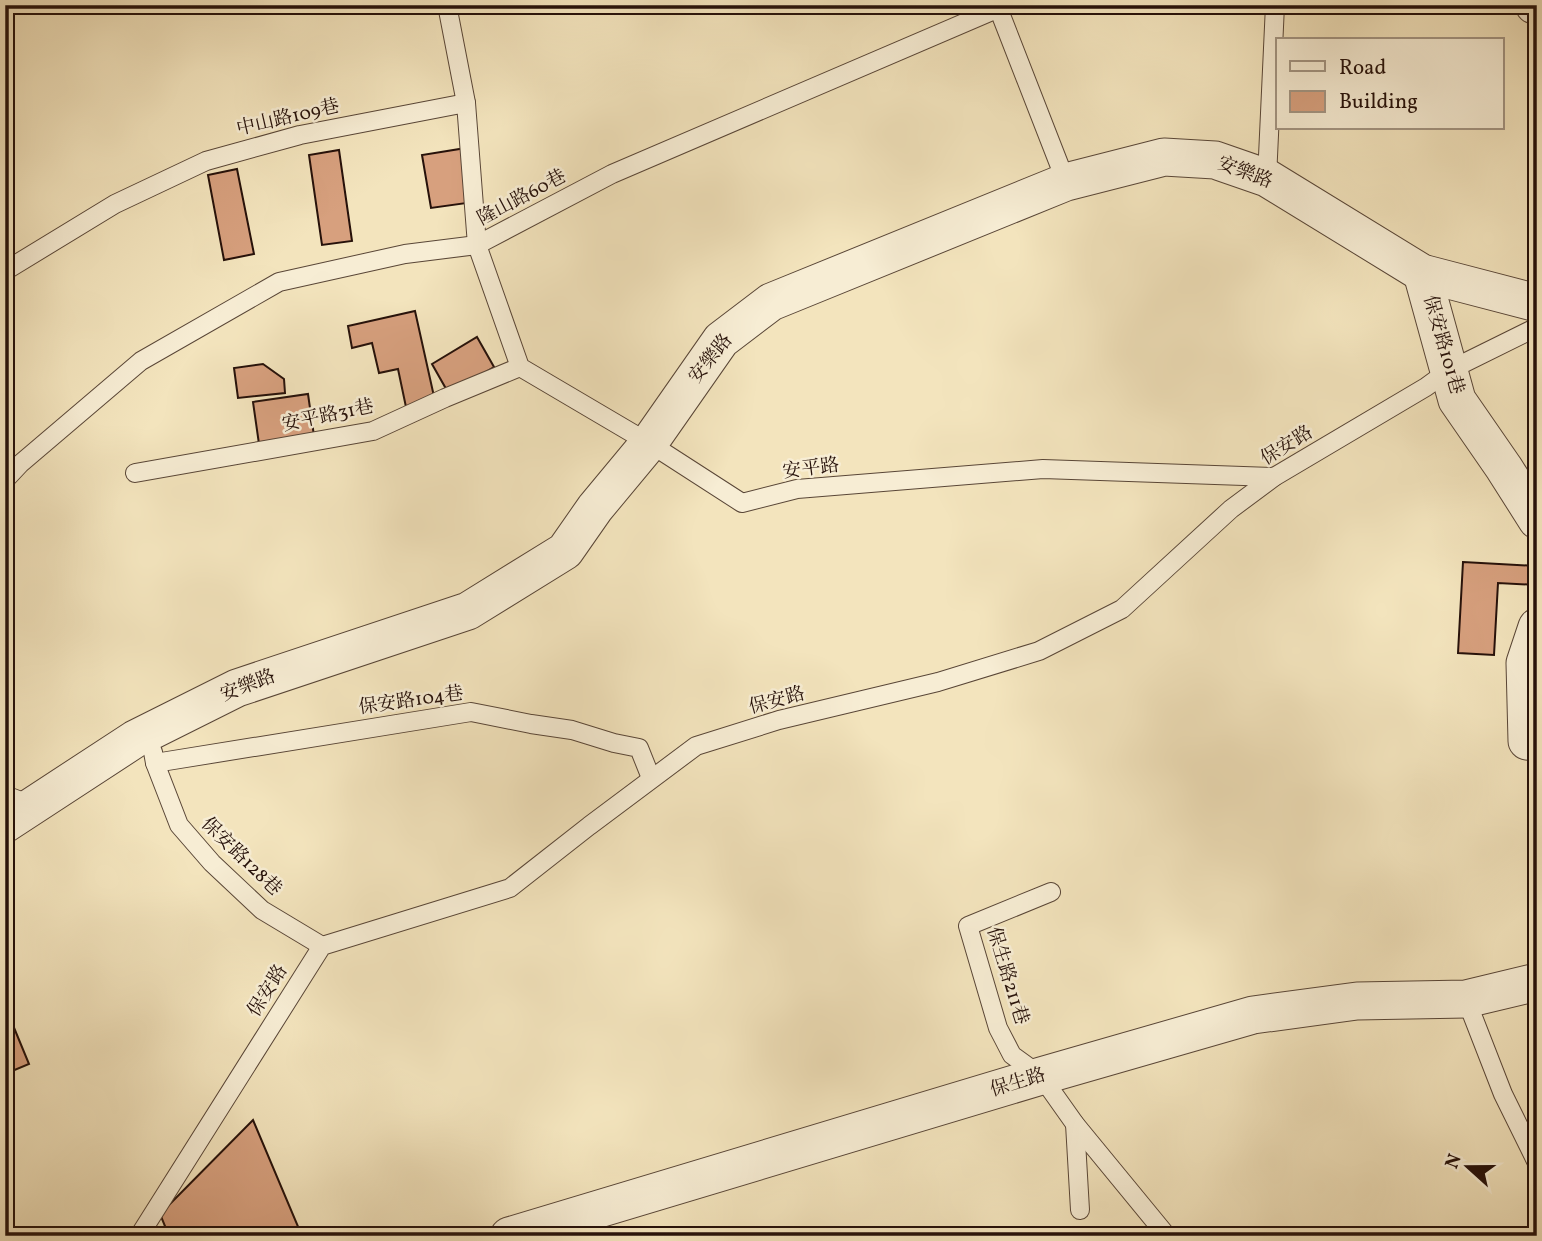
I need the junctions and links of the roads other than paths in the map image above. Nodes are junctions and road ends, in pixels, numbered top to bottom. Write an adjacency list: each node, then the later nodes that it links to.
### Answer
1 (447, 5): 4 (lane)
2 (1275, 5): 5 (lane)
3 (1000, 6): 6 (lane); 7 (lane, 隆山路60巷)
4 (466, 103): 7 (lane); 8 (lane, 中山路109巷)
5 (1267, 178): 6 (street, 安樂路); 9 (street, 安樂路)
6 (1066, 183): 14 (street, 安樂路)
7 (477, 245): 12 (lane); 17 (lane, 隆山路60巷)
8 (5, 271)
9 (1422, 273): 10 (street, 安樂路); 13 (street, 保安路101巷)
10 (1537, 303)
11 (1537, 327): 13 (lane, 保安路)
12 (520, 368): 14 (lane, 安平路); 15 (lane, 安平路31巷)
13 (1448, 371): 16 (lane, 保安路); 18 (street, 保安路101巷)
14 (649, 443): 16 (lane, 安平路); 21 (street, 安樂路)
15 (135, 473)
16 (1274, 477): 22 (lane, 保安路)
17 (5, 480)
18 (1537, 520)
19 (1537, 627): 20 (street)
20 (1537, 742)
21 (152, 747): 22 (lane, 保安路104巷); 23 (street, 安樂路); 25 (lane, 保安路128巷)
22 (651, 778): 25 (lane, 保安路)
23 (15, 808)
24 (1051, 892): 28 (lane, 保生路211巷)
25 (322, 946): 32 (lane, 保安路)
26 (1537, 982): 27 (street, 保生路)
27 (1466, 999): 28 (street, 保生路); 30 (lane)
28 (1041, 1076): 29 (lane, 保生路211巷); 33 (street, 保生路)
29 (1075, 1124): 31 (lane); 34 (lane, 保生路211巷)
30 (1537, 1163)
31 (1080, 1210)
32 (139, 1236)
33 (509, 1236)
34 (1167, 1236)

